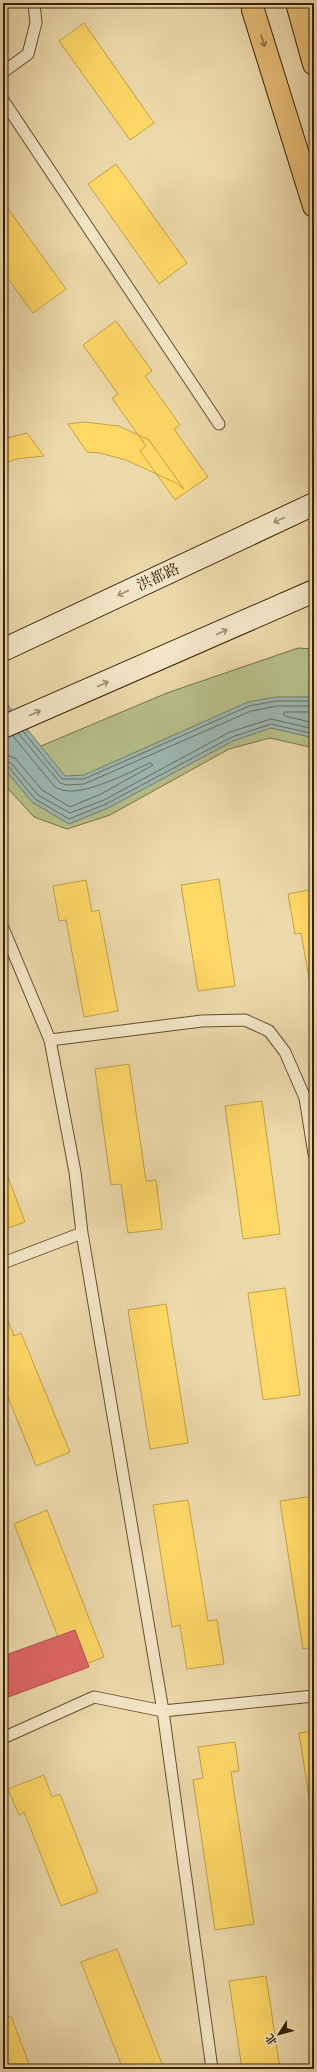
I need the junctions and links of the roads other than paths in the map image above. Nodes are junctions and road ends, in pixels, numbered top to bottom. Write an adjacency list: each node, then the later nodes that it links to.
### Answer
1 (34, 3): 5 (lane)
2 (253, 3): 7 (main road, one-way to 7)
3 (297, 3): 4 (main road)
4 (314, 64)
5 (3, 72)
6 (3, 100): 8 (lane)
7 (314, 206)
8 (219, 424)
9 (314, 504): 11 (main road, 洪都路, one-way to 11)
10 (314, 591): 12 (main road, one-way to 10)
11 (10, 646)
12 (3, 727)
13 (3, 928): 14 (lane)
14 (50, 1040): 15 (lane); 16 (lane)
15 (314, 1154)
16 (82, 1233): 17 (lane); 19 (lane)
17 (3, 1263)
18 (314, 1696): 19 (lane)
19 (163, 1711): 20 (lane); 21 (lane)
20 (3, 1738)
21 (212, 2069)

